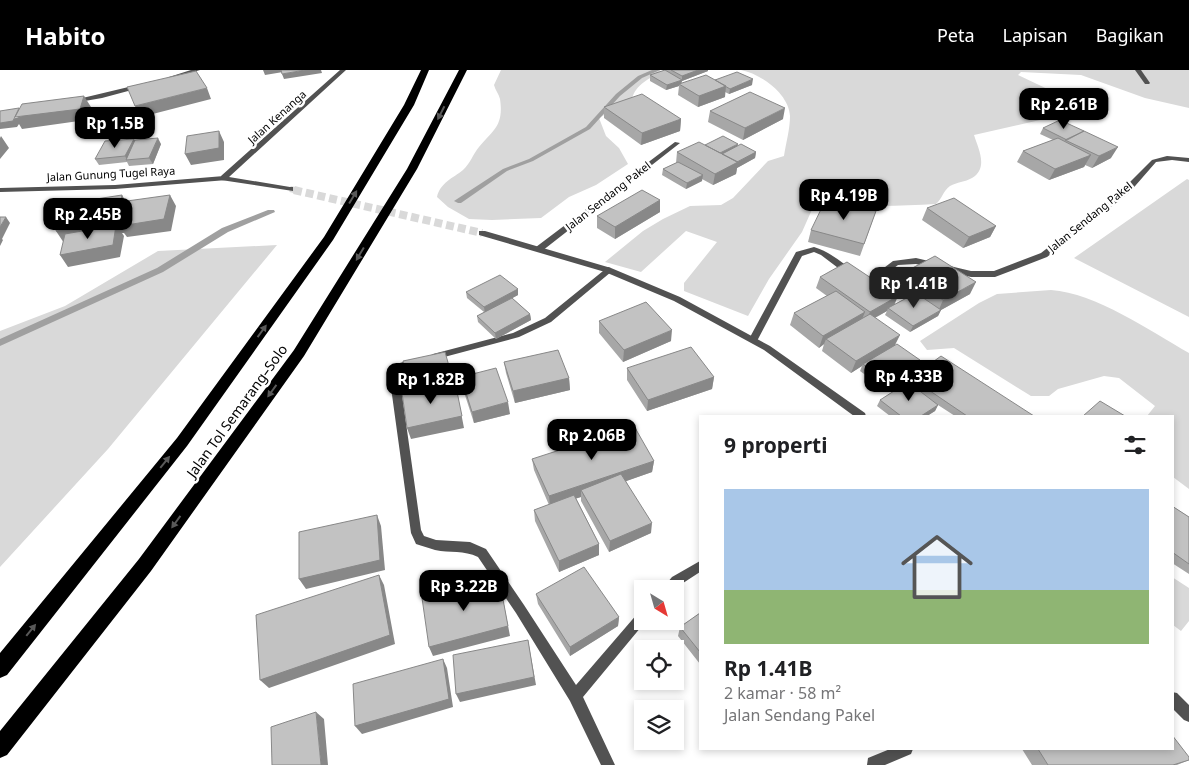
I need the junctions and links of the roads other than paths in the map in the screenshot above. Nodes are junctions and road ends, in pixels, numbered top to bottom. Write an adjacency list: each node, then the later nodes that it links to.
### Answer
1 (197, 70): 6 (street)
2 (343, 70): 12 (street, Jalan Kenanga)
3 (425, 70): 23 (highway, Jalan Tol Semarang–Solo, one-way to 3)
4 (464, 70): 27 (highway, Jalan Tol Semarang–Solo, one-way to 27)
5 (1138, 70): 8 (street)
6 (169, 78)
7 (150, 83): 9 (street)
8 (1147, 83)
9 (63, 102)
10 (677, 143): 16 (street, Jalan Sendang Pakel)
11 (1189, 160): 18 (street, Jalan Sendang Pakel)
12 (224, 178): 13 (street, Jalan Gunung Tugel Raya); 14 (street, Jalan Gunung Tugel Raya)
13 (0, 190)
14 (290, 190)
15 (482, 233): 16 (street)
16 (539, 249): 17 (street)
17 (608, 270): 18 (street); 24 (street)
18 (754, 339): 19 (street)
19 (860, 415)
20 (699, 567): 21 (street)
21 (678, 580)
22 (634, 626): 24 (street)
23 (0, 668)
24 (575, 696): 30 (street)
25 (1174, 700): 26 (street)
26 (1189, 715)
27 (0, 748)
28 (904, 750): 29 (street)
29 (873, 763)
30 (608, 765)

